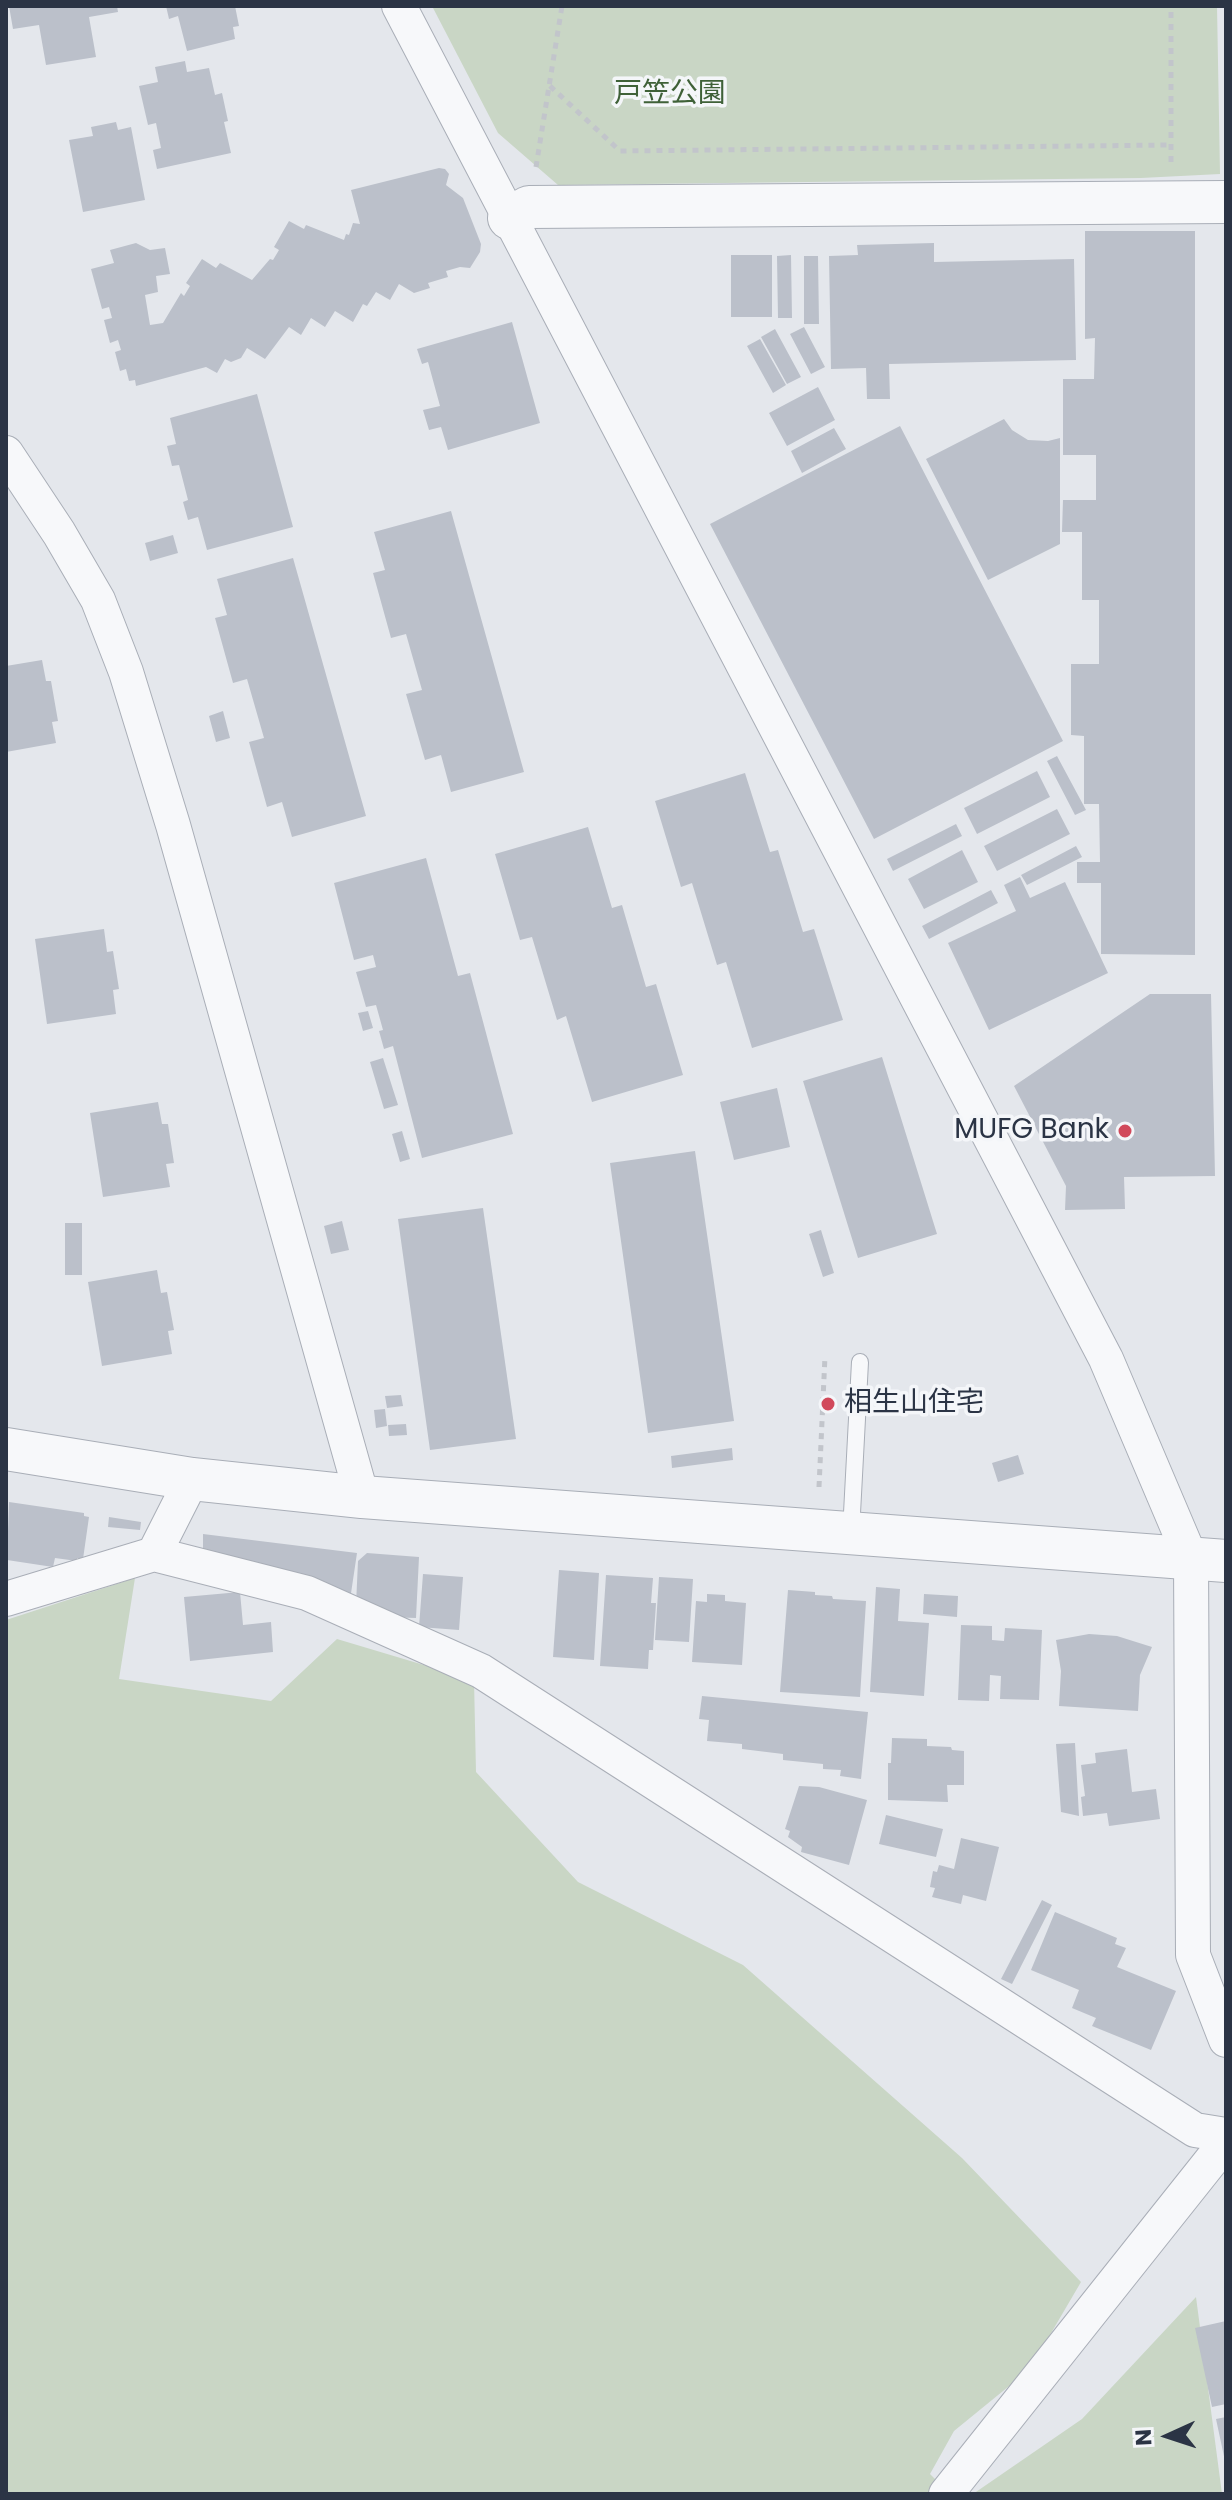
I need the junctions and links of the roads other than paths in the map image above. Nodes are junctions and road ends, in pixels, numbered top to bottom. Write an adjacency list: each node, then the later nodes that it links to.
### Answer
1 (399, 6): 3 (street)
2 (1226, 202): 3 (street)
3 (519, 212): 11 (street)
4 (6, 453): 8 (street)
5 (860, 1362): 9 (lane)
6 (6, 1449): 7 (street)
7 (192, 1479): 8 (street); 10 (street)
8 (362, 1497): 9 (street)
9 (851, 1533): 11 (street)
10 (154, 1554): 12 (street); 14 (street)
11 (1208, 1560): 13 (street)
12 (6, 1599)
13 (1226, 2040)
14 (1226, 2135)
15 (1226, 2142): 16 (street)
16 (946, 2494)

